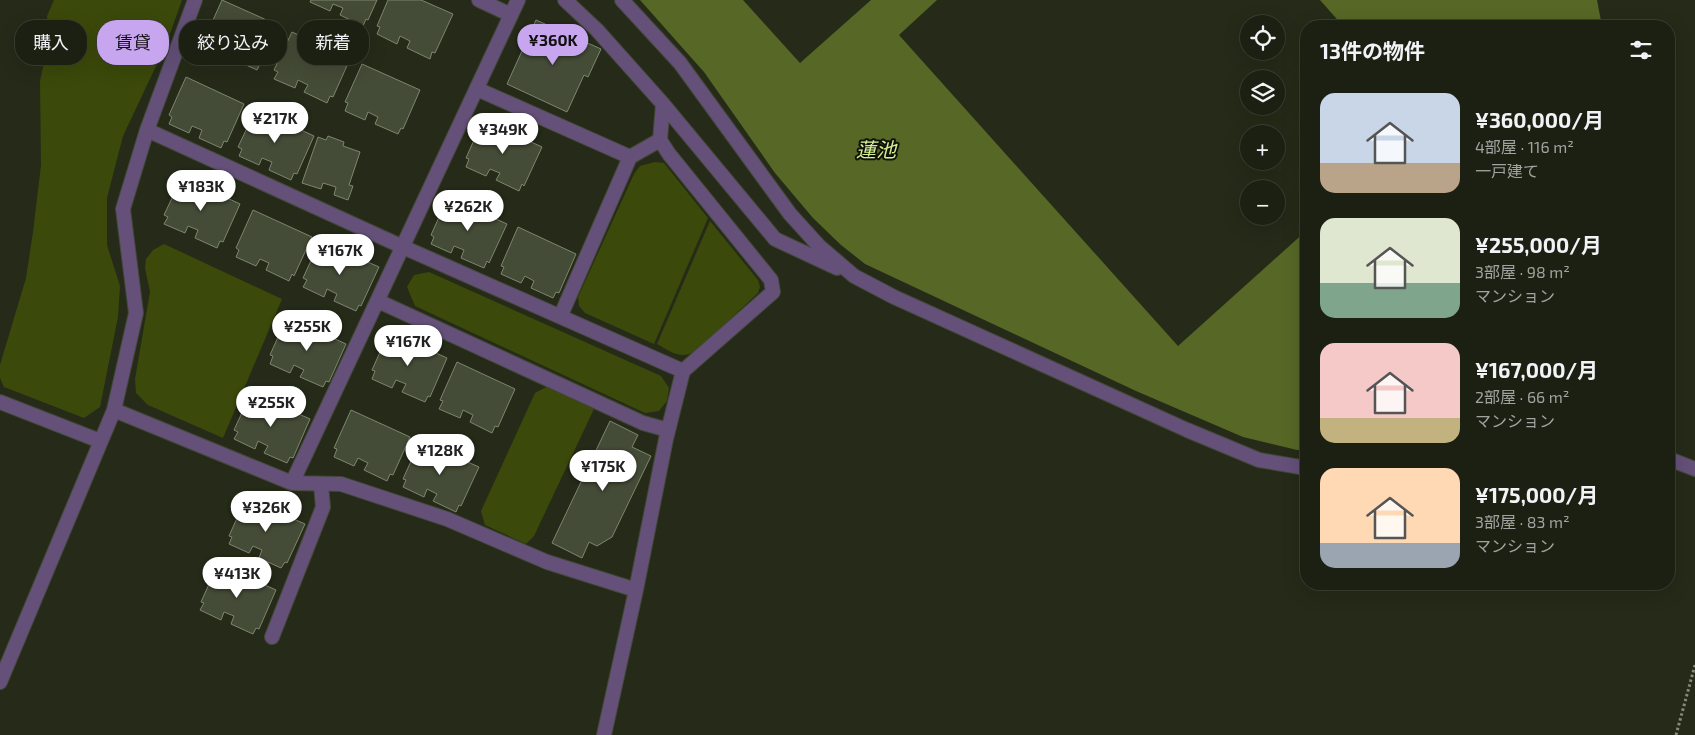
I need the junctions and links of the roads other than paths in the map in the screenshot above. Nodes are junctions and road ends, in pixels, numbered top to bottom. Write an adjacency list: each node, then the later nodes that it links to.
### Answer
1 (195, 0): 9 (street)
2 (479, 0): 6 (street)
3 (518, 0): 6 (street)
4 (564, 0): 8 (street)
5 (622, 0): 13 (street)
6 (511, 15): 7 (street)
7 (477, 89): 11 (street); 12 (street)
8 (663, 104): 10 (street); 13 (street)
9 (147, 130): 12 (street); 18 (street)
10 (660, 140): 11 (street); 16 (street)
11 (630, 157): 15 (street)
12 (403, 247): 14 (street); 15 (street)
13 (854, 276): 22 (street)
14 (378, 301): 19 (street); 24 (street)
15 (561, 315): 16 (street)
16 (683, 370): 19 (street)
17 (0, 402): 20 (street)
18 (114, 410): 20 (street); 24 (street)
19 (668, 430): 26 (street)
20 (100, 441): 28 (street)
21 (1675, 461): 23 (street)
22 (1300, 467)
23 (1695, 469)
24 (292, 483): 25 (street)
25 (321, 485): 26 (street); 27 (street)
26 (636, 590): 29 (street)
27 (272, 637)
28 (0, 682)
29 (604, 735)

